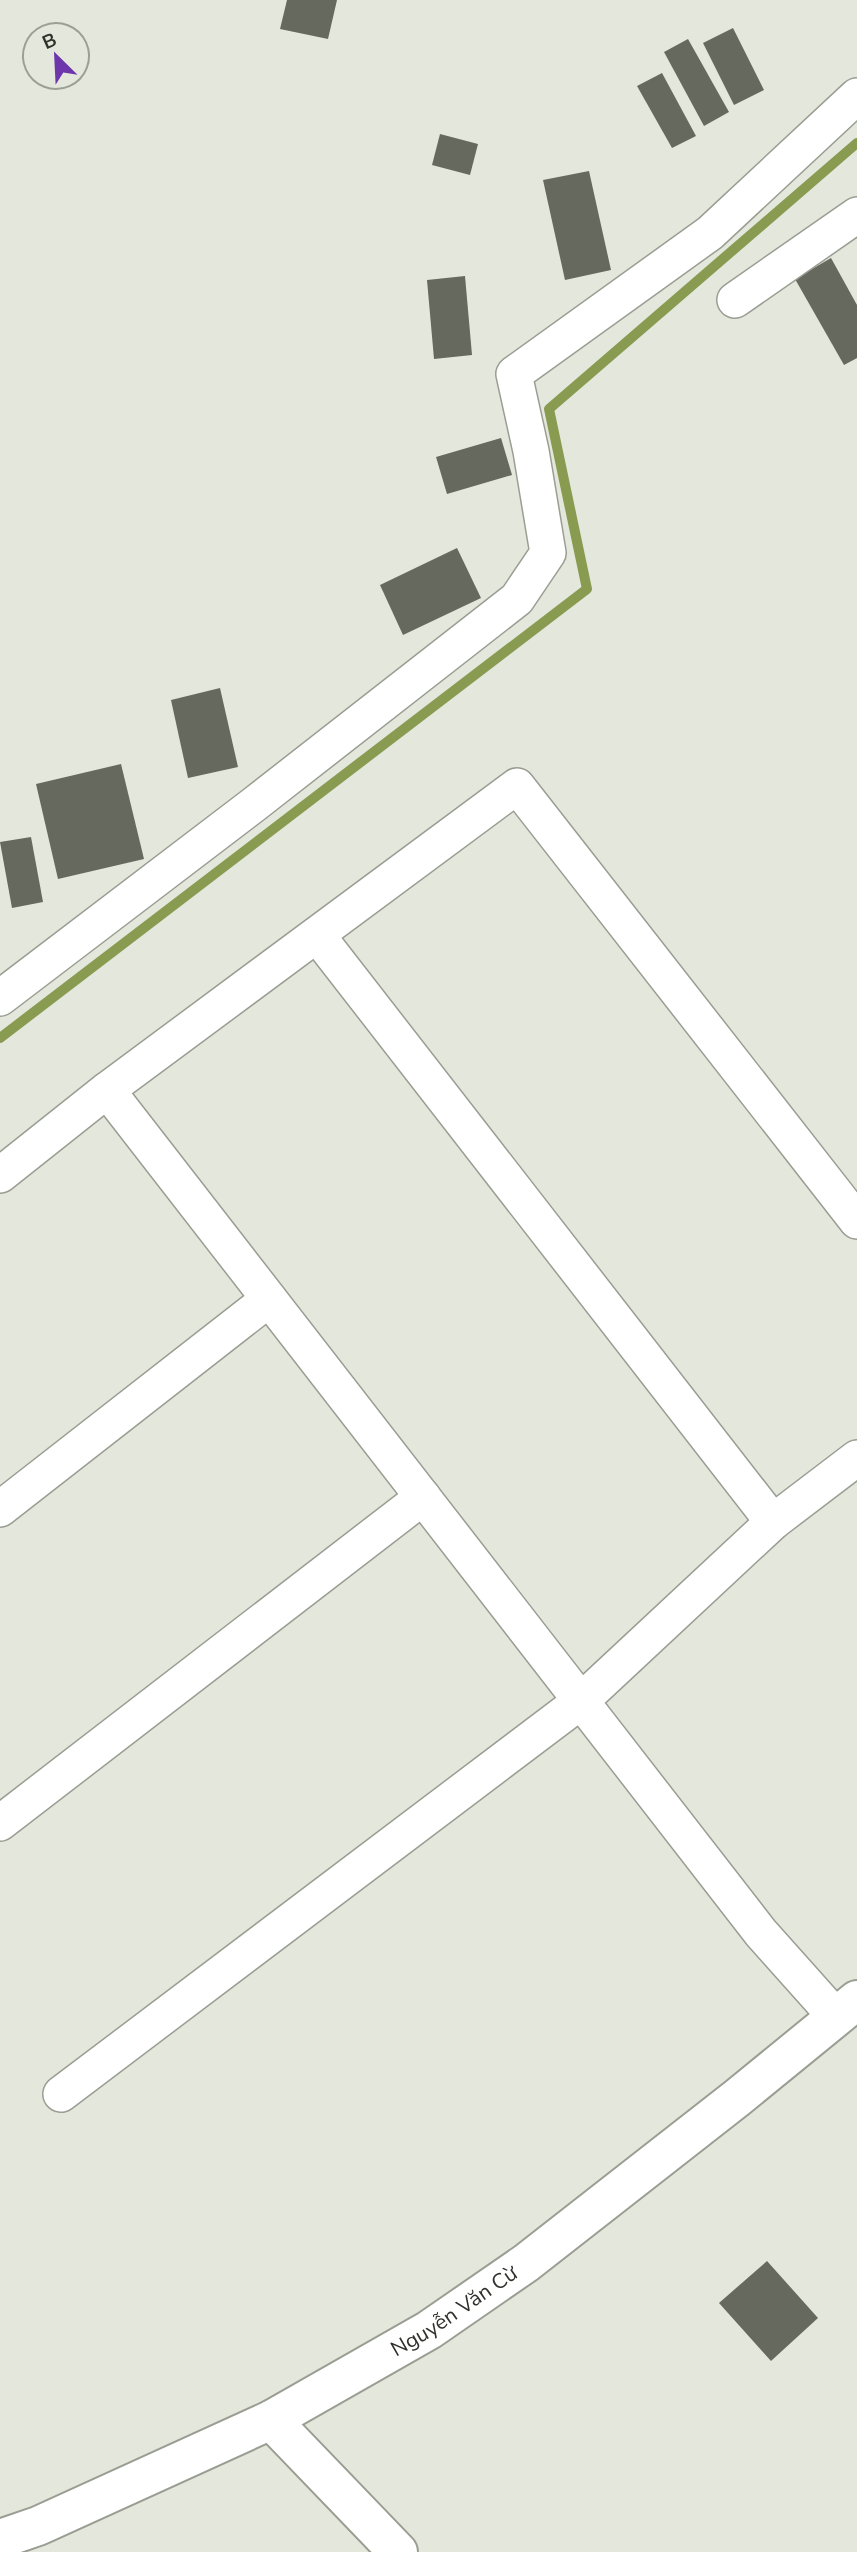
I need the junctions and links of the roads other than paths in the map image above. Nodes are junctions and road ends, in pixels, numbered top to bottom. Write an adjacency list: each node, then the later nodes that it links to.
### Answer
1 (857, 96): 5 (street)
2 (857, 215): 3 (street)
3 (735, 300)
4 (317, 935): 6 (street); 8 (street); 13 (street)
5 (0, 998)
6 (107, 1090): 7 (street); 9 (street)
7 (0, 1175)
8 (857, 1221)
9 (269, 1299): 11 (street); 12 (street)
10 (857, 1458): 13 (street)
11 (423, 1497): 14 (street); 15 (street)
12 (0, 1509)
13 (773, 1522): 14 (street)
14 (581, 1700): 16 (street); 17 (street)
15 (0, 1824)
16 (846, 2009): 18 (main road, Nguyễn Văn Cừ)
17 (61, 2094)
18 (271, 2420): 19 (main road, Nguyễn Văn Cừ); 20 (main road)
19 (0, 2539)
20 (398, 2552)

